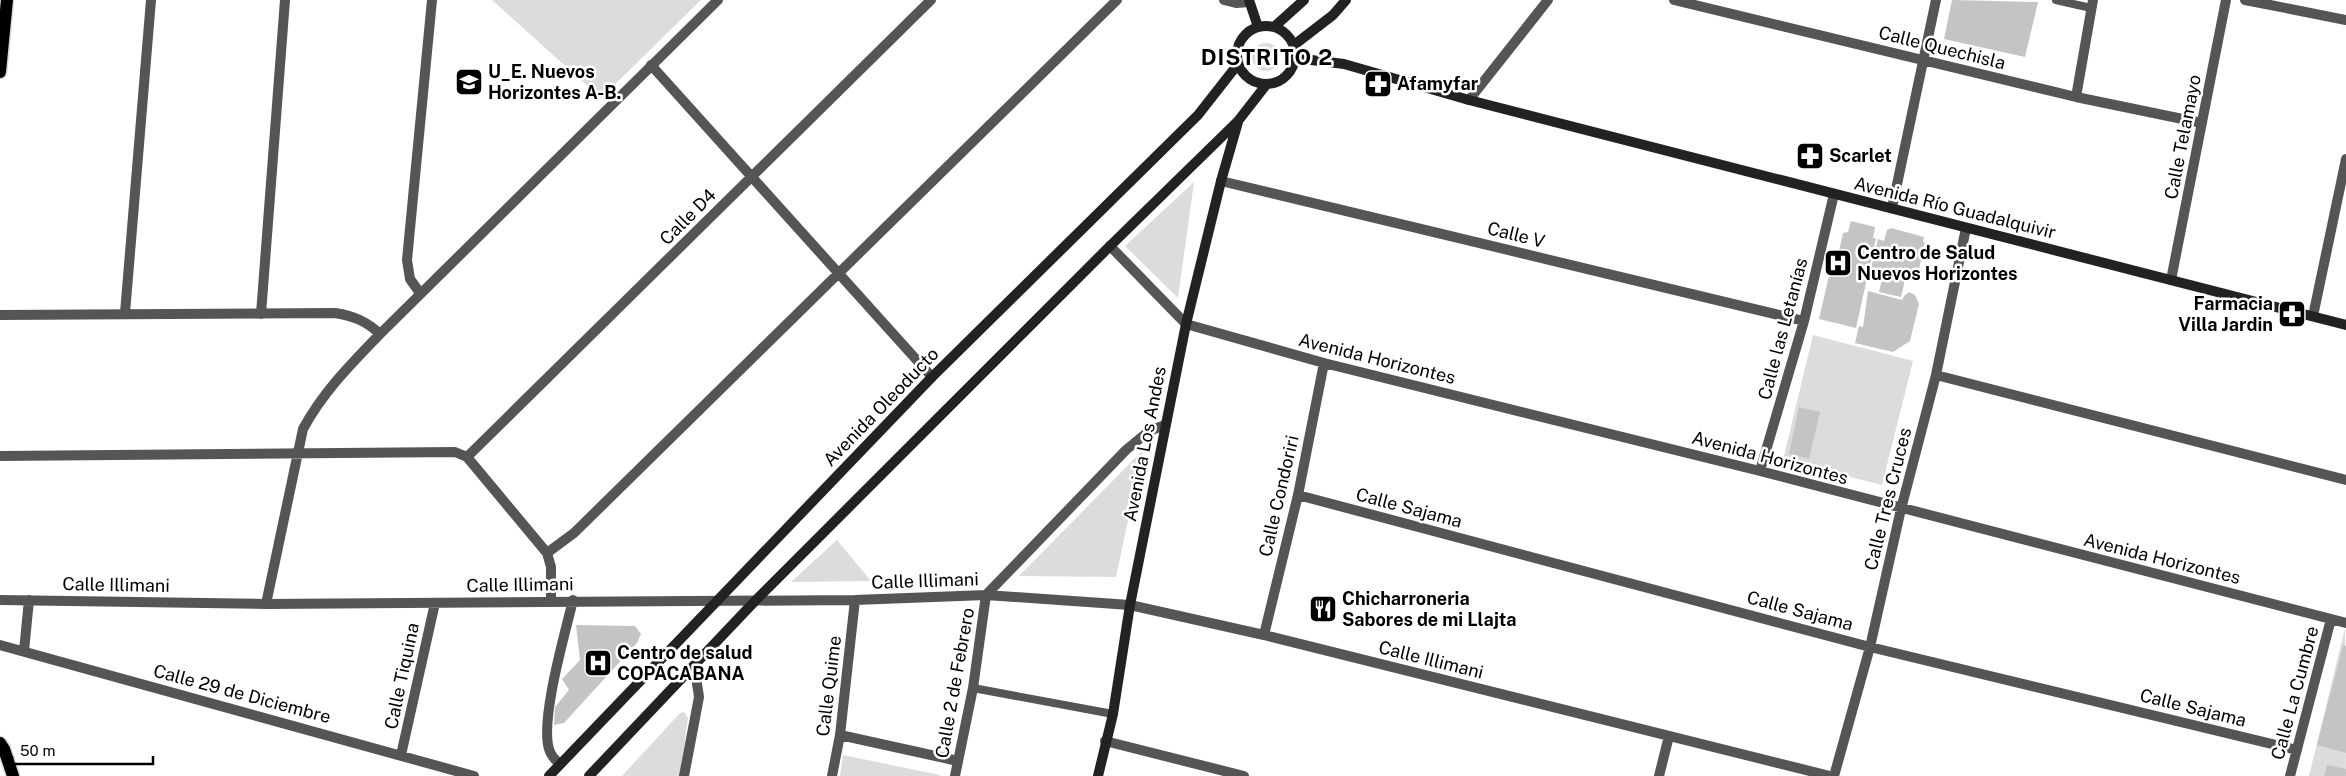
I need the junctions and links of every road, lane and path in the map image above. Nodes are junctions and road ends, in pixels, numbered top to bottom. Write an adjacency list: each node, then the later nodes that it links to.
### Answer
1 (7, 0): 27 (main road)
2 (151, 0): 43 (street)
3 (285, 0): 44 (street)
4 (432, 0): 42 (street)
5 (718, 0): 26 (street)
6 (931, 0): 34 (street, Calle D4)
7 (1117, 0): 40 (street)
8 (1224, 0): 17 (street)
9 (1304, 0): 21 (street)
10 (1346, 0): 22 (street)
11 (1548, 0): 30 (street)
12 (1674, 0): 24 (street, Calle Quechisla)
13 (1936, 0): 24 (street)
14 (2056, 0): 18 (lane)
15 (2226, 0): 32 (street, Calle Telamayo)
16 (2245, 0): 19 (street)
17 (1249, 1): 20 (street)
18 (2092, 4): 29 (street)
19 (2346, 20)
20 (1258, 26): 21 (street); 25 (street)
21 (1274, 27): 22 (street)
22 (1294, 45): 23 (street)
23 (1295, 58): 28 (street); 30 (street, Avenida Río Guadalquivir)
24 (1924, 60): 29 (street, Calle Quechisla); 37 (street)
25 (1238, 64): 28 (street); 53 (street, Avenida Oleoducto)
26 (650, 65): 34 (street); 42 (street)
27 (0, 72)
28 (1266, 85): 31 (street)
29 (2076, 97): 32 (street, Calle Quechisla)
30 (1469, 100): 36 (street, Avenida Río Guadalquivir)
31 (1238, 121): 35 (street, Avenida Los Andes); 39 (street)
32 (2202, 123): 41 (street, Calle Telamayo)
33 (2346, 159): 46 (street)
34 (752, 177): 40 (street); 57 (street, Calle D4)
35 (1221, 181): 47 (street, Calle V); 48 (street, Avenida Los Andes)
36 (1834, 194): 37 (street, Avenida Río Guadalquivir); 47 (street, Calle las Letanías)
37 (1892, 208): 38 (street, Avenida Río Guadalquivir)
38 (1966, 228): 41 (street, Avenida Río Guadalquivir); 52 (street, Calle Tres Cruces)
39 (1110, 246): 48 (street); 70 (street)
40 (839, 273): 53 (street); 62 (street)
41 (2170, 280): 46 (street, Avenida Río Guadalquivir)
42 (420, 294): 50 (street)
43 (125, 313): 44 (street); 45 (street)
44 (261, 314): 50 (street)
45 (0, 315)
46 (2313, 316): 49 (street, Avenida Río Guadalquivir)
47 (1804, 321): 58 (street, Calle las Letanías)
48 (1186, 324): 51 (street, Avenida Horizontes); 54 (street, Avenida Los Andes)
49 (2346, 325)
50 (380, 334): 55 (street)
51 (1324, 363): 58 (street, Avenida Horizontes); 60 (street, Calle Condoriri)
52 (1936, 375): 59 (street); 61 (street, Calle Tres Cruces)
53 (932, 377): 67 (street, Avenida Oleoducto)
54 (1165, 425): 63 (street); 73 (street, Avenida Los Andes)
55 (297, 453): 56 (street); 57 (street); 72 (street)
56 (0, 456)
57 (468, 457): 62 (street)
58 (1760, 471): 61 (street, Avenida Horizontes)
59 (2346, 480)
60 (1298, 495): 76 (street, Calle Condoriri); 78 (street, Calle Sajama)
61 (1901, 509): 74 (street, Avenida Horizontes); 78 (street, Calle Tres Cruces)
62 (547, 553): 69 (street)
63 (986, 595): 68 (street, Calle Illimani); 73 (street, Calle Illimani); 81 (street, Calle 2 de Febrero)
64 (0, 600): 65 (street, Calle Illimani)
65 (29, 600): 72 (street, Calle Illimani); 79 (street)
66 (573, 600): 67 (street, Calle Illimani); 69 (street, Calle Illimani); 90 (street)
67 (716, 600): 70 (street, Calle Illimani); 90 (street, Avenida Oleoducto)
68 (855, 600): 70 (street, Calle Illimani); 83 (street, Calle Quime)
69 (551, 601): 71 (street, Calle Illimani)
70 (755, 601): 80 (street)
71 (435, 603): 72 (street, Calle Illimani); 88 (street, Calle Tiquina)
72 (266, 604)
73 (1130, 605): 76 (street, Calle Illimani); 82 (street, Avenida Los Andes)
74 (2331, 619): 75 (street, Avenida Horizontes); 87 (street, Calle La Cumbre)
75 (2346, 623)
76 (1264, 635): 84 (street, Calle Illimani)
77 (0, 645): 79 (street, Calle 29 de Diciembre)
78 (1870, 646): 87 (street, Calle Sajama); 102 (street, Calle Tres Cruces)
79 (24, 651): 88 (street, Calle 29 de Diciembre)
80 (690, 669): 94 (street); 95 (street)
81 (973, 688): 82 (lane); 89 (street, Calle 2 de Febrero)
82 (1113, 714): 85 (street, Avenida Los Andes)
83 (840, 735): 89 (street); 96 (street, Calle Quime)
84 (1669, 736): 100 (street); 101 (street, Calle Illimani)
85 (1105, 740): 98 (street, Avenida Los Andes); 99 (street)
86 (0, 742): 91 (main road)
87 (2297, 750): 103 (street, Calle La Cumbre)
88 (401, 756): 92 (street, Calle 29 de Diciembre)
89 (958, 761): 97 (street, Calle 2 de Febrero)
90 (560, 764): 93 (street, Avenida Oleoducto)
91 (13, 776)
92 (474, 776)
93 (549, 776)
94 (589, 776)
95 (684, 776)
96 (832, 776)
97 (954, 776)
98 (1098, 776)
99 (1244, 776)
100 (1659, 776)
101 (1830, 776)
102 (1834, 776)
103 (2290, 776)

